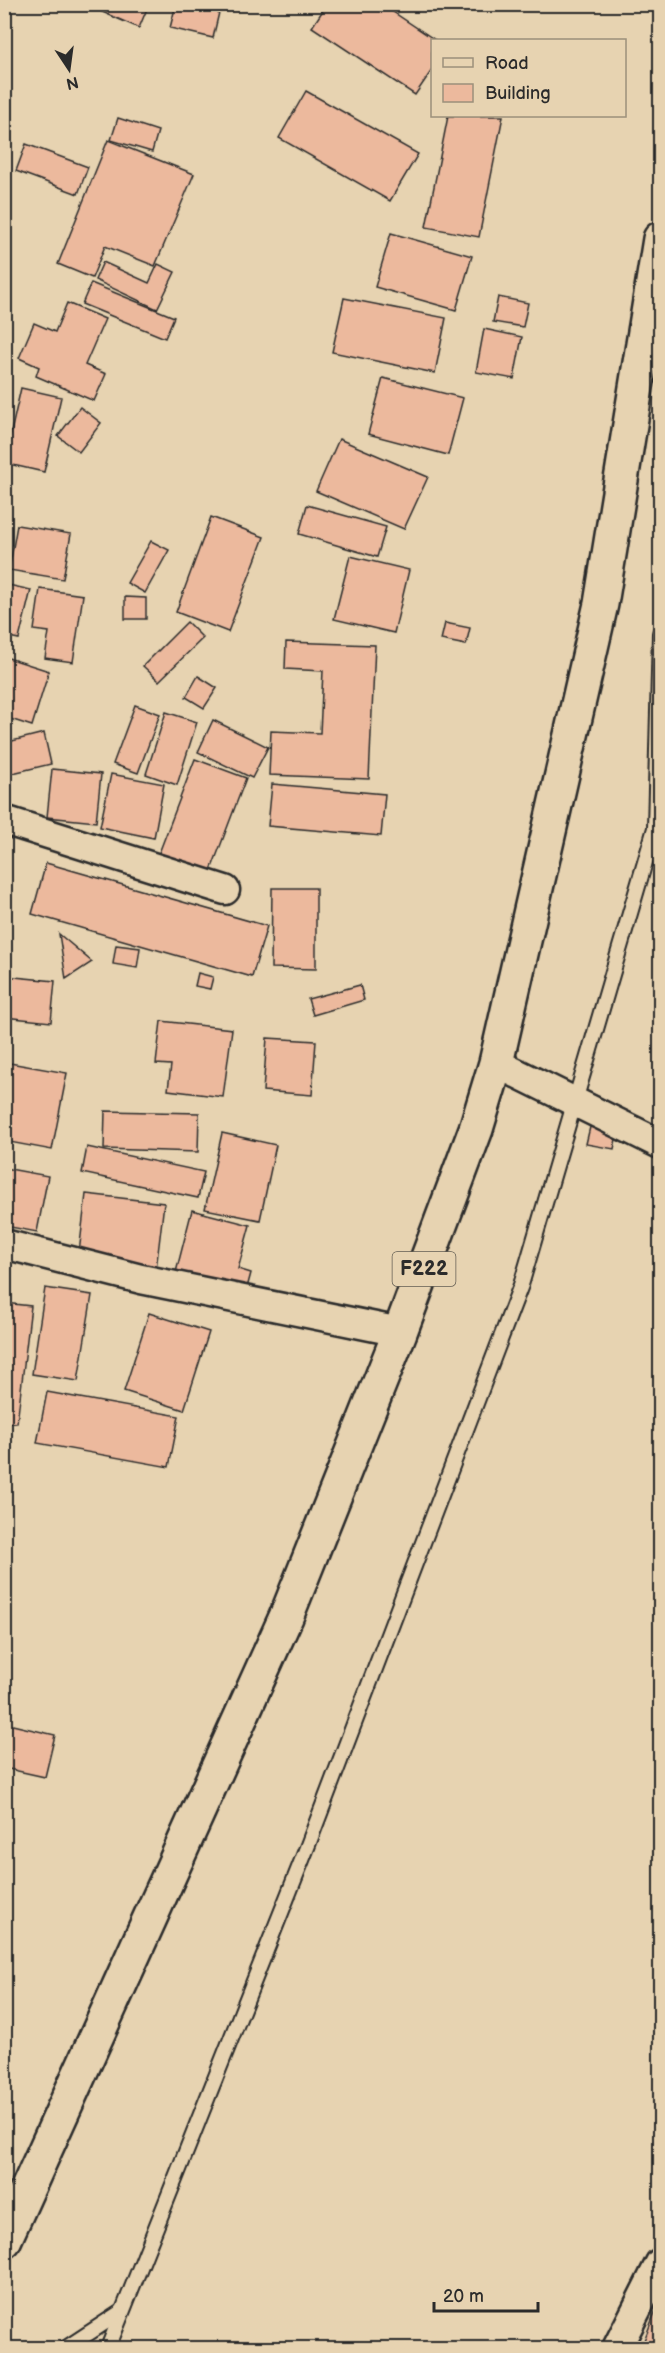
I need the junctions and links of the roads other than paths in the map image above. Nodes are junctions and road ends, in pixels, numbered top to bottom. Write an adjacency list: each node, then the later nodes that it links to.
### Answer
1 (660, 239): 5 (main road, F222)
2 (660, 633): 6 (lane)
3 (4, 820): 4 (street)
4 (225, 890)
5 (496, 1064): 6 (street); 11 (main road, F222)
6 (575, 1101): 7 (street); 14 (lane)
7 (660, 1144)
8 (4, 1244): 9 (street)
9 (38, 1253): 10 (street); 11 (street)
10 (4, 1265)
11 (400, 1332): 12 (main road, F222)
12 (4, 2241)
13 (660, 2263): 17 (street)
14 (121, 2312): 15 (lane); 16 (lane)
15 (66, 2349)
16 (108, 2349)
17 (616, 2349)

